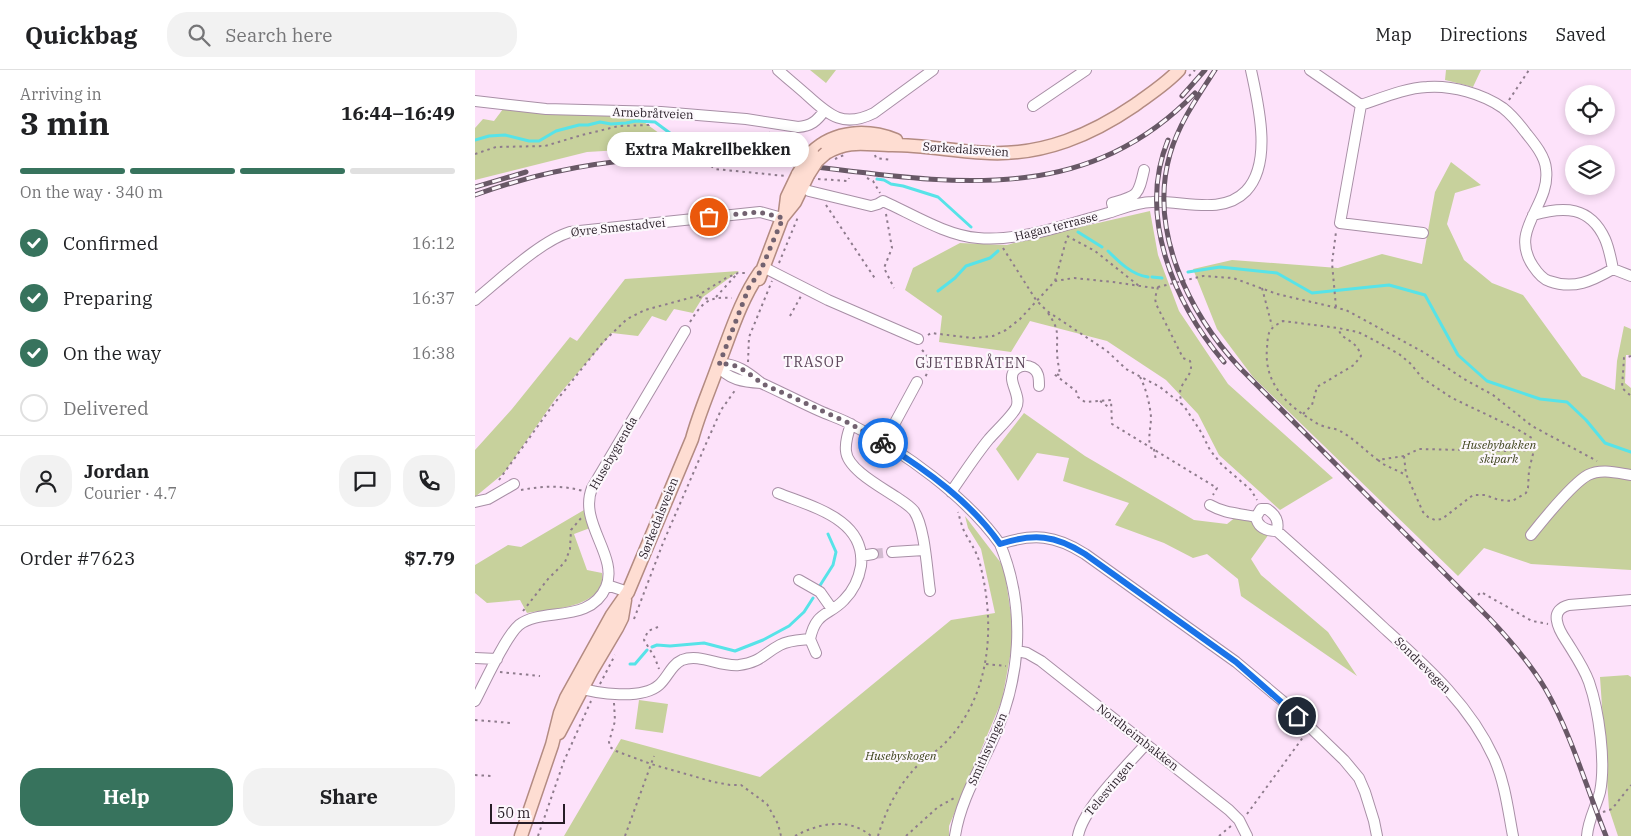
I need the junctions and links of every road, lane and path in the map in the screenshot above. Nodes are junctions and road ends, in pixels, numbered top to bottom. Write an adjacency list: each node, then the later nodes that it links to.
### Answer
1 (778, 70): 12 (street)
2 (933, 70): 12 (street)
3 (1084, 70): 10 (street)
4 (1179, 70): 15 (main road, Sørkedalsveien)
5 (1251, 70): 29 (street, Hagan terrasse)
6 (1310, 70): 9 (street)
7 (1529, 70): 11 (path)
8 (475, 100): 12 (street, Arnebråtveien)
9 (1361, 105): 11 (street); 33 (street)
10 (1033, 106)
11 (1503, 109): 31 (street)
12 (825, 111)
13 (649, 125): 19 (path)
14 (770, 131): 16 (path)
15 (911, 144): 24 (main road, Sørkedalsveien, bridge); 24 (main road, Sørkedalsveien, bridge)
16 (768, 145): 17 (path); 18 (path)
17 (799, 148)
18 (758, 149)
19 (475, 154)
20 (877, 158): 21 (path)
21 (892, 160)
22 (711, 166): 24 (path)
23 (1145, 170): 29 (street, Hagan terrasse)
24 (802, 176): 25 (path); 32 (main road, Sørkedalsveien)
25 (849, 178)
26 (867, 178): 28 (path)
27 (814, 193): 28 (street); 43 (path)
28 (883, 200): 37 (street, Hagan terrasse); 47 (path)
29 (1114, 211): 34 (street, Hagan terrasse)
30 (800, 212): 41 (path)
31 (1533, 215): 38 (street); 38 (street)
32 (784, 216): 39 (main road, Sørkedalsveien); 53 (street, Øvre Smestadvei)
33 (1340, 222): 35 (street); 56 (path)
34 (1059, 227): 36 (path); 37 (street, Hagan terrasse)
35 (1423, 233)
36 (1067, 237): 44 (path); 45 (path)
37 (998, 240): 55 (path)
38 (1613, 269): 42 (street)
39 (758, 271): 40 (path); 41 (street); 65 (main road, Sørkedalsveien)
40 (738, 273): 49 (path); 50 (path)
41 (775, 273): 62 (street); 66 (path)
42 (1631, 276)
43 (876, 280)
44 (1055, 280): 45 (path); 55 (path)
45 (1139, 286): 46 (path)
46 (1158, 287): 48 (path); 74 (path)
47 (894, 288)
48 (1262, 288): 56 (path); 59 (path)
49 (697, 296): 52 (path); 88 (path)
50 (715, 298): 52 (path); 54 (path)
51 (800, 298): 58 (path)
52 (709, 299): 61 (path)
53 (475, 300)
54 (739, 300)
55 (1036, 300): 57 (path); 62 (path)
56 (1336, 307): 85 (path)
57 (1047, 311): 67 (path); 68 (path)
58 (790, 316)
59 (1272, 326): 60 (path); 76 (path)
60 (1338, 328): 76 (path); 81 (path)
61 (685, 331): 91 (street, Husebygrenda)
62 (918, 339)
63 (921, 350): 70 (path)
64 (1631, 356): 72 (path)
65 (724, 367): 77 (street, Smithsvingen); 108 (main road, Sørkedalsveien)
66 (745, 367)
67 (1060, 375): 69 (path); 69 (path)
68 (1141, 378): 74 (path); 79 (path)
69 (1061, 379): 73 (path)
70 (917, 382): 78 (street)
71 (1039, 386): 90 (street)
72 (1631, 396)
73 (1100, 401): 75 (path); 75 (path)
74 (1181, 404): 97 (path)
75 (1111, 409): 79 (path)
76 (1303, 414): 83 (path)
77 (851, 424): 78 (street, Smithsvingen); 101 (street)
78 (884, 444): 90 (street, Smithsvingen)
79 (1150, 447): 80 (path)
80 (1154, 449): 84 (path); 95 (path)
81 (1534, 450): 82 (path); 86 (path)
82 (1403, 456): 83 (path); 86 (path)
83 (1377, 460): 86 (path)
84 (1156, 461)
85 (1603, 463)
86 (1405, 474)
87 (1631, 475): 99 (street)
88 (499, 481)
89 (517, 487): 91 (path); 93 (street)
90 (951, 492): 100 (street, Smithsvingen)
91 (589, 494): 96 (street, Husebygrenda)
92 (778, 494): 104 (street)
93 (476, 501)
94 (955, 504): 120 (path)
95 (1210, 505): 97 (street)
96 (589, 510): 106 (street, Husebygrenda); 112 (path)
97 (1259, 513): 98 (street, Sondrevegen); 98 (street, Sondrevegen)
98 (1277, 531): 152 (street, Sondrevegen)
99 (1531, 535)
100 (1000, 544): 116 (street, Smithsvingen); 130 (street)
101 (924, 550): 102 (street); 107 (street)
102 (892, 552)
103 (873, 554): 104 (street)
104 (861, 556): 111 (street)
105 (799, 580): 111 (street)
106 (607, 584): 108 (street); 112 (street)
107 (930, 591)
108 (627, 595): 125 (main road, Sørkedalsveien)
109 (1479, 595): 113 (path)
110 (1631, 600): 113 (street)
111 (832, 609): 115 (street)
112 (519, 625): 119 (street)
113 (1558, 625): 138 (street)
114 (658, 627): 124 (path)
115 (810, 639): 117 (street); 124 (street)
116 (1017, 651): 121 (street, Smithsvingen); 131 (street, Nordheimbakken)
117 (816, 653)
118 (475, 658): 119 (street)
119 (497, 659): 122 (street)
120 (986, 664): 121 (path); 145 (path)
121 (1015, 667): 137 (street, Smithsvingen)
122 (492, 670): 123 (path); 127 (street)
123 (540, 676)
124 (663, 681): 126 (street)
125 (577, 687): 126 (street); 140 (main road, Sørkedalsveien)
126 (613, 693): 133 (path)
127 (475, 702)
128 (475, 720): 129 (path)
129 (511, 723)
130 (1310, 728): 139 (path); 151 (street)
131 (1146, 744): 139 (street, Nordheimbakken); 148 (street, Telesvingen)
132 (654, 756): 133 (path)
133 (651, 764): 141 (path); 142 (path)
134 (475, 775): 135 (path)
135 (491, 776)
136 (1631, 785): 138 (path)
137 (969, 790): 146 (path); 147 (street, Smithsvingen)
138 (1593, 810): 153 (street)
139 (1239, 820): 149 (path); 150 (street, Nordheimbakken)
140 (521, 836)
141 (625, 836)
142 (781, 836)
143 (795, 836): 144 (path)
144 (871, 836)
145 (878, 836)
146 (907, 836)
147 (955, 836)
148 (1078, 836)
149 (1219, 836)
150 (1247, 836)
151 (1377, 836)
152 (1513, 836)
153 (1587, 836)

